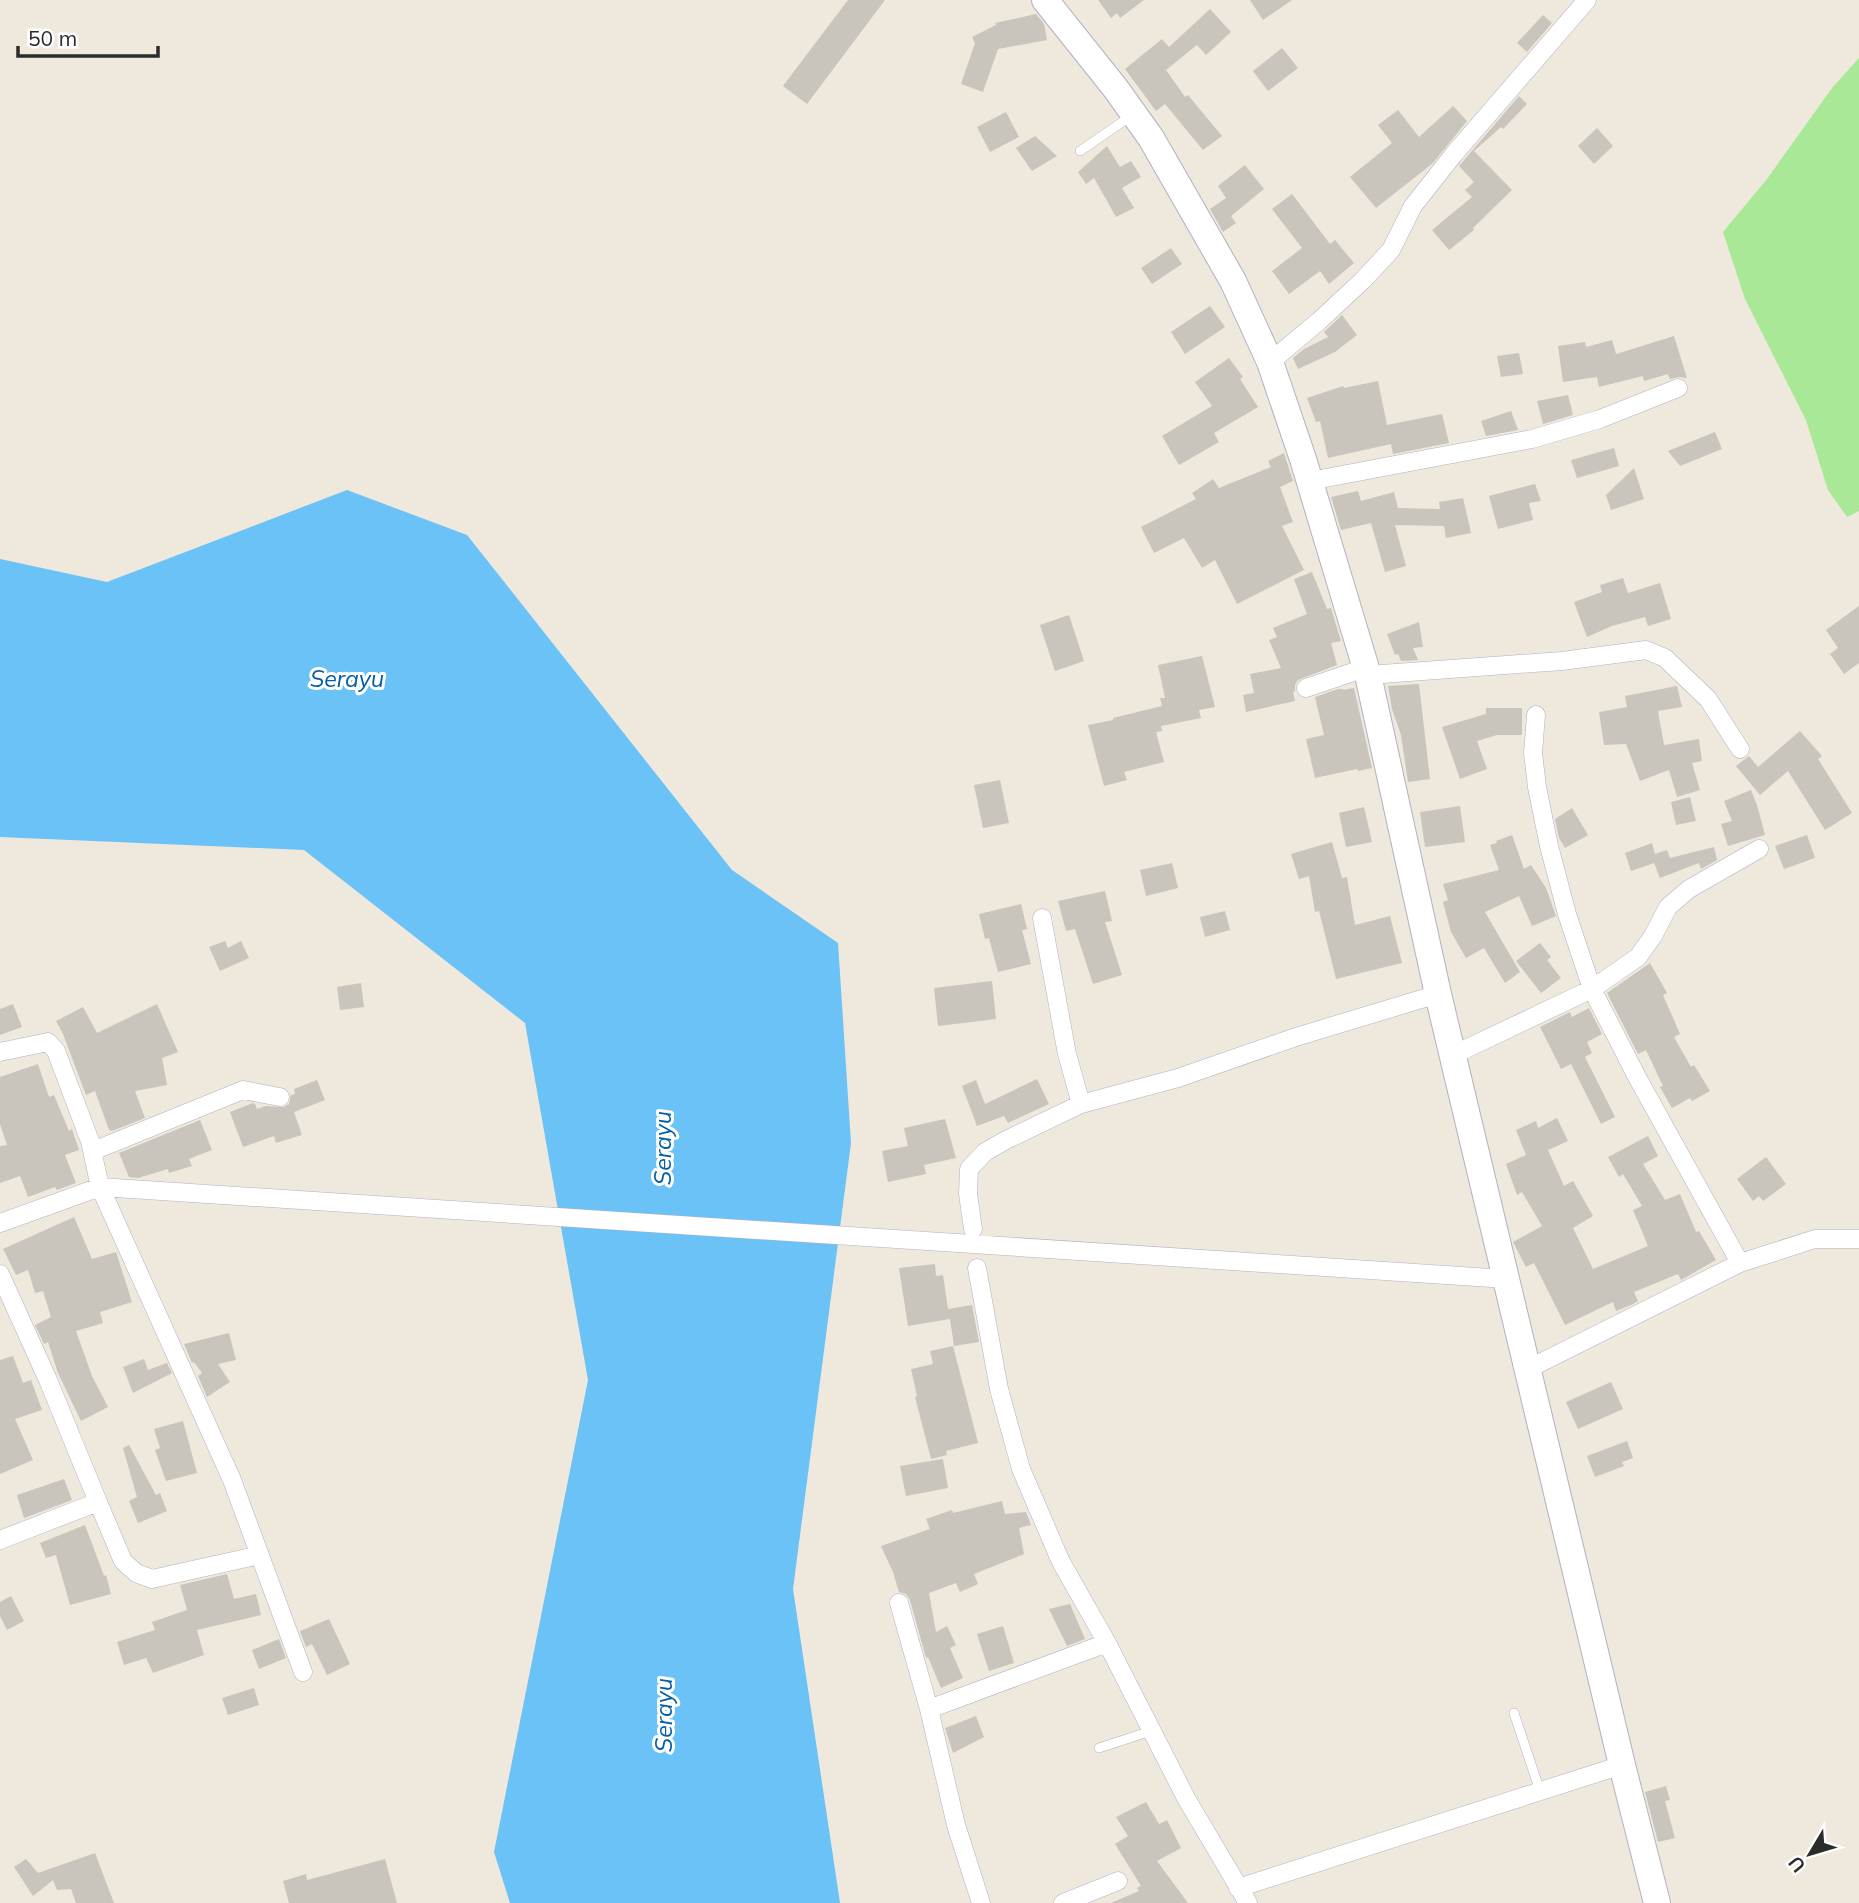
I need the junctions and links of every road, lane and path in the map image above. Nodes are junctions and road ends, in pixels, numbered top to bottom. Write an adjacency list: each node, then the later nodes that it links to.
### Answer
1 (1045, 0): 3 (main road)
2 (1587, 0): 5 (street)
3 (1134, 114): 4 (lane); 5 (main road)
4 (1080, 151)
5 (1270, 362): 7 (main road)
6 (1678, 388): 7 (street)
7 (1310, 481): 8 (main road)
8 (1366, 672): 9 (street); 11 (street); 15 (main road)
9 (1306, 688)
10 (1536, 715): 14 (street)
11 (1740, 749)
12 (1759, 849): 14 (street)
13 (1042, 918): 19 (street)
14 (1592, 989): 17 (street); 25 (street)
15 (1438, 993): 17 (main road); 19 (street)
16 (0, 1052): 20 (street)
17 (1453, 1055): 28 (main road)
18 (280, 1097): 20 (street)
19 (1081, 1104): 23 (street)
20 (93, 1151): 21 (street)
21 (100, 1187): 22 (street); 28 (street); 32 (street)
22 (0, 1223)
23 (973, 1229)
24 (1859, 1240): 25 (street)
25 (1740, 1263): 29 (street)
26 (976, 1268): 34 (street)
27 (0, 1274): 30 (street)
28 (1507, 1279): 29 (main road)
29 (1528, 1369): 40 (main road)
30 (98, 1502): 31 (street); 32 (street)
31 (0, 1540)
32 (260, 1555): 35 (street)
33 (899, 1603): 36 (street)
34 (1107, 1643): 36 (street); 38 (street)
35 (303, 1672)
36 (929, 1709): 44 (street)
37 (1514, 1713): 41 (lane)
38 (1151, 1731): 39 (lane); 43 (street)
39 (1099, 1748)
40 (1622, 1765): 41 (street); 46 (main road)
41 (1540, 1791): 43 (street)
42 (1118, 1881): 45 (street)
43 (1243, 1895)
44 (981, 1903)
45 (1063, 1903)
46 (1657, 1903)

